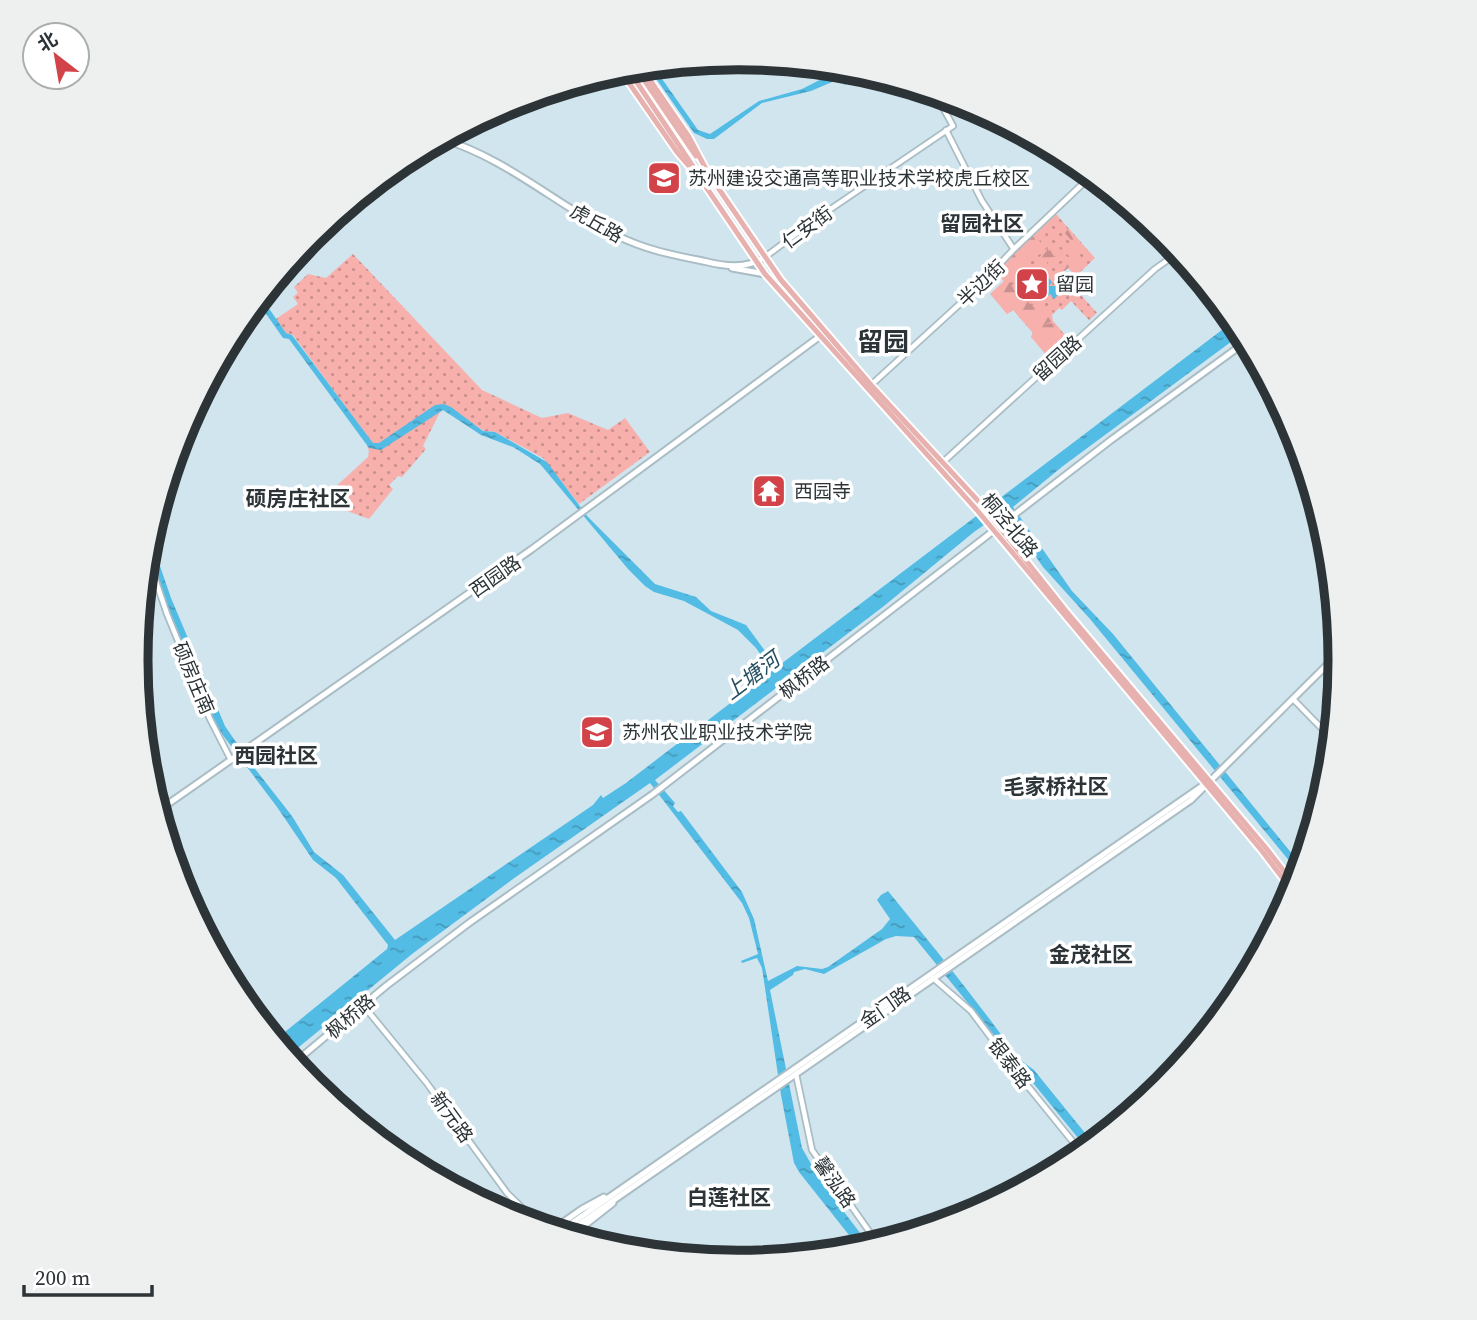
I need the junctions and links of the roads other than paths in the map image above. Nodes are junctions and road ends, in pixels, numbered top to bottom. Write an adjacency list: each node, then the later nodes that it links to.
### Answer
1 (645, 78): 10 (main road, 桐泾北路)
2 (635, 79): 7 (main road, 桐泾北路)
3 (627, 80): 7 (main road, 桐泾北路)
4 (942, 107): 5 (street, 仁安街)
5 (946, 131): 9 (street); 10 (street, 仁安街)
6 (454, 143): 13 (main road, 虎丘路)
7 (701, 180): 12 (main road, 桐泾北路)
8 (1084, 182): 9 (street, 半边街)
9 (1014, 248): 17 (street, 半边街)
10 (765, 257): 12 (main road, 虎丘路); 15 (main road, 桐泾北路)
11 (1170, 258): 18 (street, 留园路)
12 (756, 262): 13 (main road, 虎丘路); 14 (main road, 桐泾北路)
13 (719, 265): 14 (main road)
14 (765, 274): 15 (main road, 桐泾北路)
15 (823, 334): 17 (main road, 桐泾北路); 24 (main road, 西园路)
16 (1238, 347): 19 (main road, 枫桥路)
17 (869, 387): 18 (main road, 桐泾北路)
18 (940, 465): 19 (main road, 桐泾北路)
19 (996, 529): 25 (main road, 桐泾北路); 31 (main road, 枫桥路)
20 (155, 578): 24 (street, 硕房庄南)
21 (1328, 664): 22 (main road, 金门路)
22 (1293, 699): 23 (street); 25 (main road, 金门路)
23 (1324, 730)
24 (231, 760): 26 (main road, 西园路)
25 (1209, 783): 27 (main road, 桐泾北路); 28 (main road, 桐泾北路); 29 (main road, 金门路)
26 (167, 805)
27 (1287, 877)
28 (1286, 881)
29 (940, 970): 30 (main road, 金门路); 34 (main road, 金门路)
30 (933, 978): 33 (main road, 金门路); 35 (street, 银泰路)
31 (363, 1006): 32 (main road, 枫桥路); 37 (street, 新元路)
32 (302, 1056)
33 (796, 1074): 34 (main road, 金门路); 43 (street, 馨泓路)
34 (788, 1077): 36 (main road, 金门路)
35 (1076, 1144)
36 (621, 1192): 38 (main road, 金门路); 39 (main road); 42 (main road)
37 (524, 1209)
38 (590, 1213): 40 (main road, 金门路); 41 (main road, 金门路)
39 (562, 1223)
40 (570, 1225)
41 (574, 1226)
42 (582, 1229)
43 (872, 1235)

